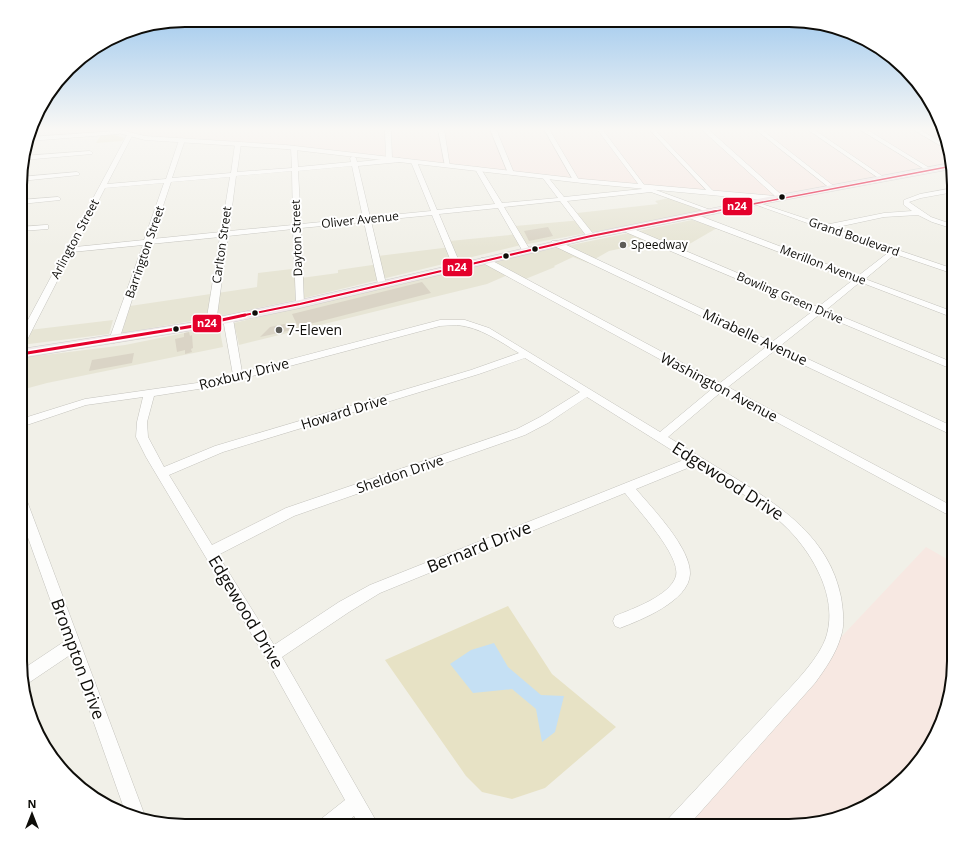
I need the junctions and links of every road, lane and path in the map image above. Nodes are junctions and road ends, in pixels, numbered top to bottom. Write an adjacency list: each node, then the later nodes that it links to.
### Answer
1 (112, 168): 27 (street, Arlington Street)
2 (173, 168): 25 (street, Barrington Street)
3 (234, 168): 21 (street, Carlton Street)
4 (301, 168): 16 (street)
5 (356, 168): 43 (street)
6 (417, 168): 40 (street)
7 (473, 168): 17 (street)
8 (509, 168): 19 (street)
9 (569, 168): 26 (street)
10 (629, 168): 28 (street)
11 (689, 168): 32 (street)
12 (747, 168): 33 (street)
13 (808, 168): 29 (street)
14 (868, 168): 24 (street)
15 (932, 168): 18 (main road)
16 (295, 169): 21 (street); 46 (street, Dayton Street)
17 (478, 169): 19 (street); 38 (street)
18 (928, 169): 24 (main road)
19 (511, 173): 22 (street)
20 (77, 174): 23 (street)
21 (233, 175): 25 (street); 50 (street, Carlton Street)
22 (545, 177): 26 (street); 35 (street)
23 (27, 178)
24 (882, 178): 29 (main road)
25 (169, 180): 27 (street); 52 (street, Barrington Street)
26 (576, 180): 28 (street)
27 (103, 186): 54 (street, Arlington Street)
28 (643, 187): 30 (street); 32 (street)
29 (833, 188): 33 (main road)
30 (651, 190): 35 (street, Oliver Avenue); 39 (street)
31 (947, 191): 41 (street)
32 (712, 193): 33 (street)
33 (779, 198): 37 (main road)
34 (58, 199): 36 (street)
35 (563, 200): 38 (street, Oliver Avenue); 51 (street)
36 (27, 202)
37 (754, 203): 39 (main road); 47 (street, Grand Boulevard)
38 (500, 206): 40 (street, Oliver Avenue); 55 (street)
39 (712, 212): 42 (main road)
40 (435, 213): 43 (street, Oliver Avenue); 58 (street)
41 (920, 213): 44 (street); 47 (street)
42 (692, 216): 49 (main road); 60 (street, Merillon Avenue)
43 (367, 220): 46 (street, Oliver Avenue); 61 (street)
44 (947, 225)
45 (45, 227): 48 (street)
46 (297, 227): 50 (street, Oliver Avenue); 62 (street, Dayton Street)
47 (825, 227): 56 (street, Grand Boulevard)
48 (27, 228)
49 (626, 229): 51 (main road); 63 (street, Bowling Green Drive)
50 (224, 234): 52 (street, Oliver Avenue); 67 (street, Carlton Street)
51 (591, 236): 53 (main road)
52 (149, 242): 54 (street, Oliver Avenue); 69 (street, Barrington Street)
53 (555, 243): 55 (main road); 70 (street, Mirabelle Avenue)
54 (69, 250): 68 (street, Arlington Street)
55 (526, 250): 57 (main road)
56 (895, 252): 59 (street, Grand Boulevard); 60 (street)
57 (484, 260): 58 (main road); 75 (street, Washington Avenue)
58 (457, 266): 61 (main road)
59 (947, 270)
60 (860, 279): 63 (street); 64 (street, Merillon Avenue)
61 (382, 284): 62 (main road)
62 (300, 304): 65 (main road)
63 (819, 310): 70 (street); 73 (street, Bowling Green Drive)
64 (947, 312)
65 (228, 319): 67 (main road); 74 (street)
66 (466, 322): 72 (street, Edgewood Drive); 74 (street, Roxbury Drive)
67 (211, 323): 69 (main road)
68 (27, 330)
69 (114, 340): 71 (main road)
70 (774, 347): 75 (street); 79 (street, Mirabelle Avenue)
71 (27, 353)
72 (526, 354): 76 (street, Edgewood Drive); 82 (street, Howard Drive)
73 (947, 364)
74 (238, 376): 77 (street, Roxbury Drive)
75 (722, 388): 80 (street); 84 (street, Washington Avenue)
76 (587, 392): 80 (street, Edgewood Drive); 86 (street, Sheldon Drive)
77 (149, 394): 78 (street, Roxbury Drive); 82 (street, Edgewood Drive)
78 (27, 421)
79 (947, 429)
80 (661, 437): 81 (street, Edgewood Drive)
81 (696, 460): 83 (street, Bernard Drive); 95 (street, Edgewood Drive)
82 (162, 473): 86 (street, Edgewood Drive)
83 (628, 488): 87 (street); 89 (street, Bernard Drive)
84 (947, 509)
85 (27, 518): 88 (street, Brompton Drive)
86 (211, 552): 89 (street, Edgewood Drive)
87 (620, 621)
88 (73, 644): 90 (street); 92 (street, Brompton Drive)
89 (272, 655): 91 (street, Edgewood Drive)
90 (27, 675)
91 (356, 802): 93 (street); 94 (street, Edgewood Drive)
92 (134, 811)
93 (336, 819)
94 (366, 819)
95 (681, 819)

